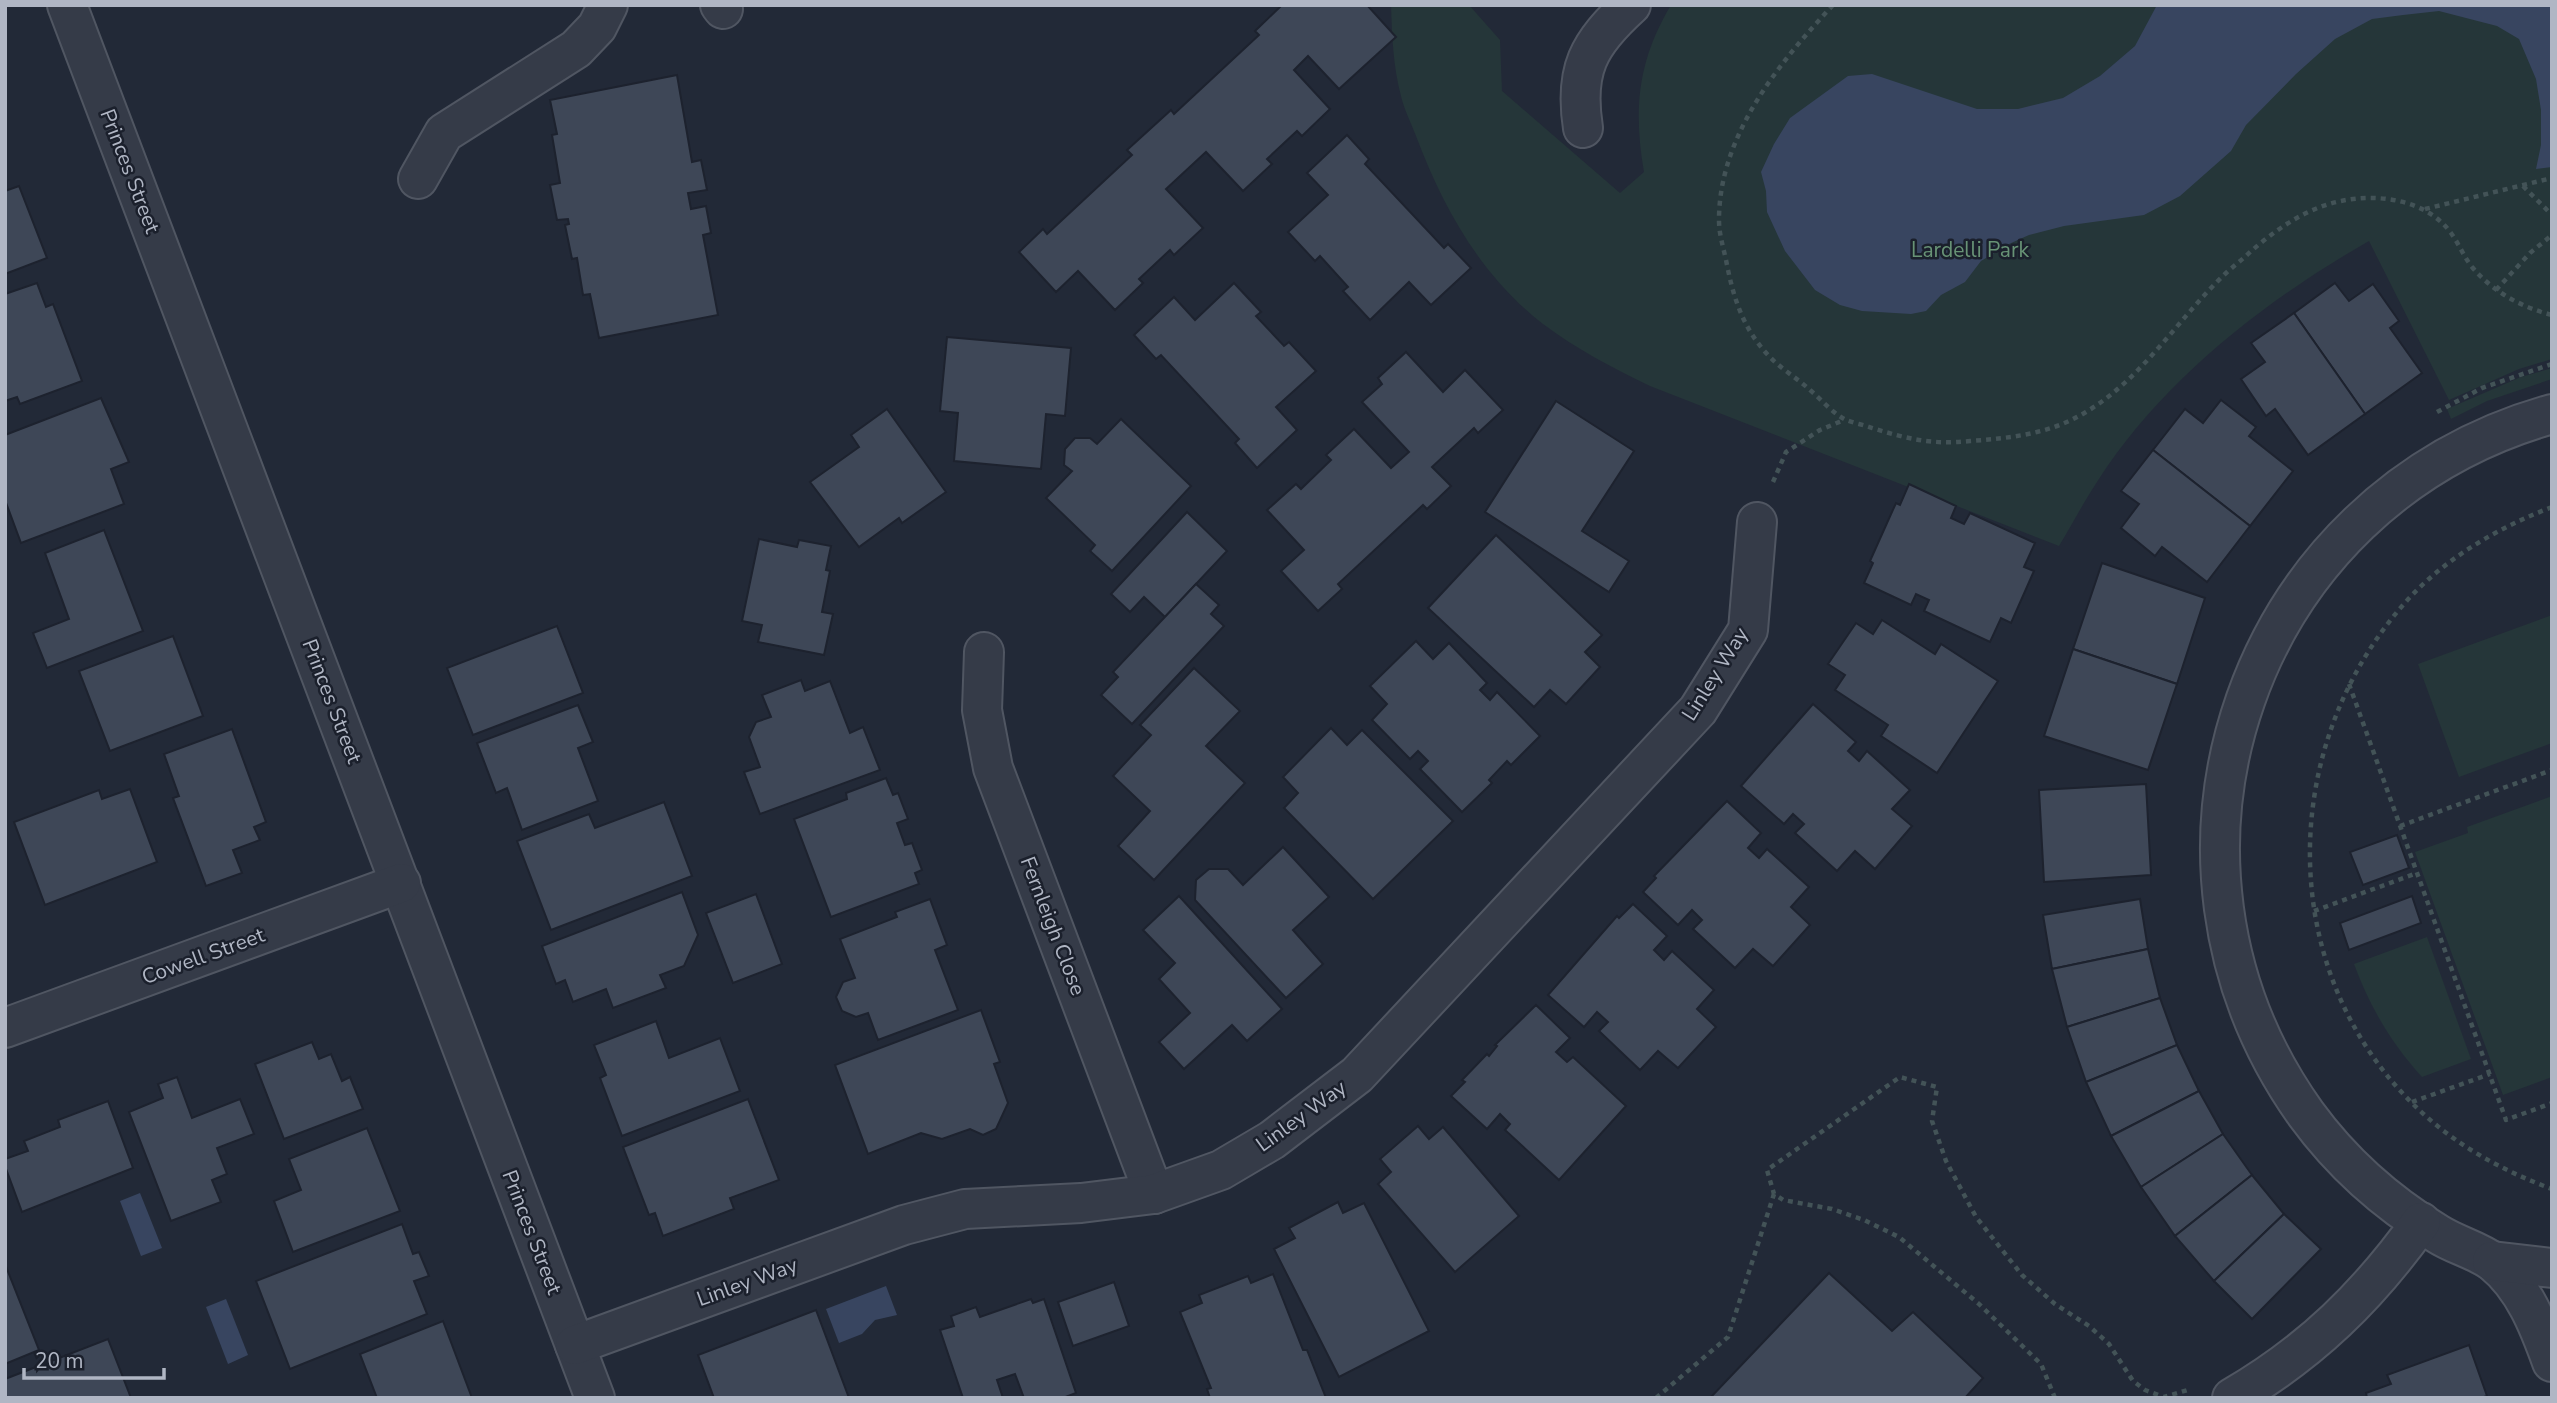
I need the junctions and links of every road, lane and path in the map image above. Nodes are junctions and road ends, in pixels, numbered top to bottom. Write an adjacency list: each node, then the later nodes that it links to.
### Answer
1 (67, 5): 25 (street, Princes Street)
2 (608, 5): 7 (street)
3 (1631, 5): 5 (street)
4 (1833, 5): 17 (path)
5 (1583, 128)
6 (2552, 178): 8 (path)
7 (418, 179)
8 (2522, 185): 9 (path); 10 (path)
9 (2424, 210): 12 (path); 17 (path)
10 (2552, 215)
11 (2552, 235): 12 (path)
12 (2496, 290): 13 (path)
13 (2552, 315)
14 (2552, 364): 16 (path)
15 (2552, 414): 34 (street)
16 (2432, 415)
17 (1845, 419): 19 (path)
18 (2552, 508): 21 (path)
19 (1756, 522): 32 (street, Linley Way)
20 (984, 652): 32 (street, Fernleigh Close)
21 (2349, 683): 23 (path); 26 (path)
22 (2552, 770): 23 (path)
23 (2400, 826): 24 (path)
24 (2417, 873): 26 (path); 28 (path)
25 (401, 883): 27 (street, Cowell Street); 37 (street, Princes Street)
26 (2314, 911): 29 (path)
27 (5, 1028)
28 (2490, 1074): 29 (path); 30 (path)
29 (2412, 1102): 31 (path)
30 (2552, 1104)
31 (2552, 1189)
32 (1154, 1194): 37 (street, Linley Way)
33 (1774, 1194): 39 (path); 41 (path); 42 (path)
34 (2421, 1222): 35 (street); 39 (street)
35 (2492, 1261): 36 (street); 38 (street)
36 (2552, 1268)
37 (575, 1345): 40 (street, Princes Street)
38 (2552, 1362)
39 (2215, 1392)
40 (595, 1398)
41 (1656, 1398)
42 (2055, 1398)

